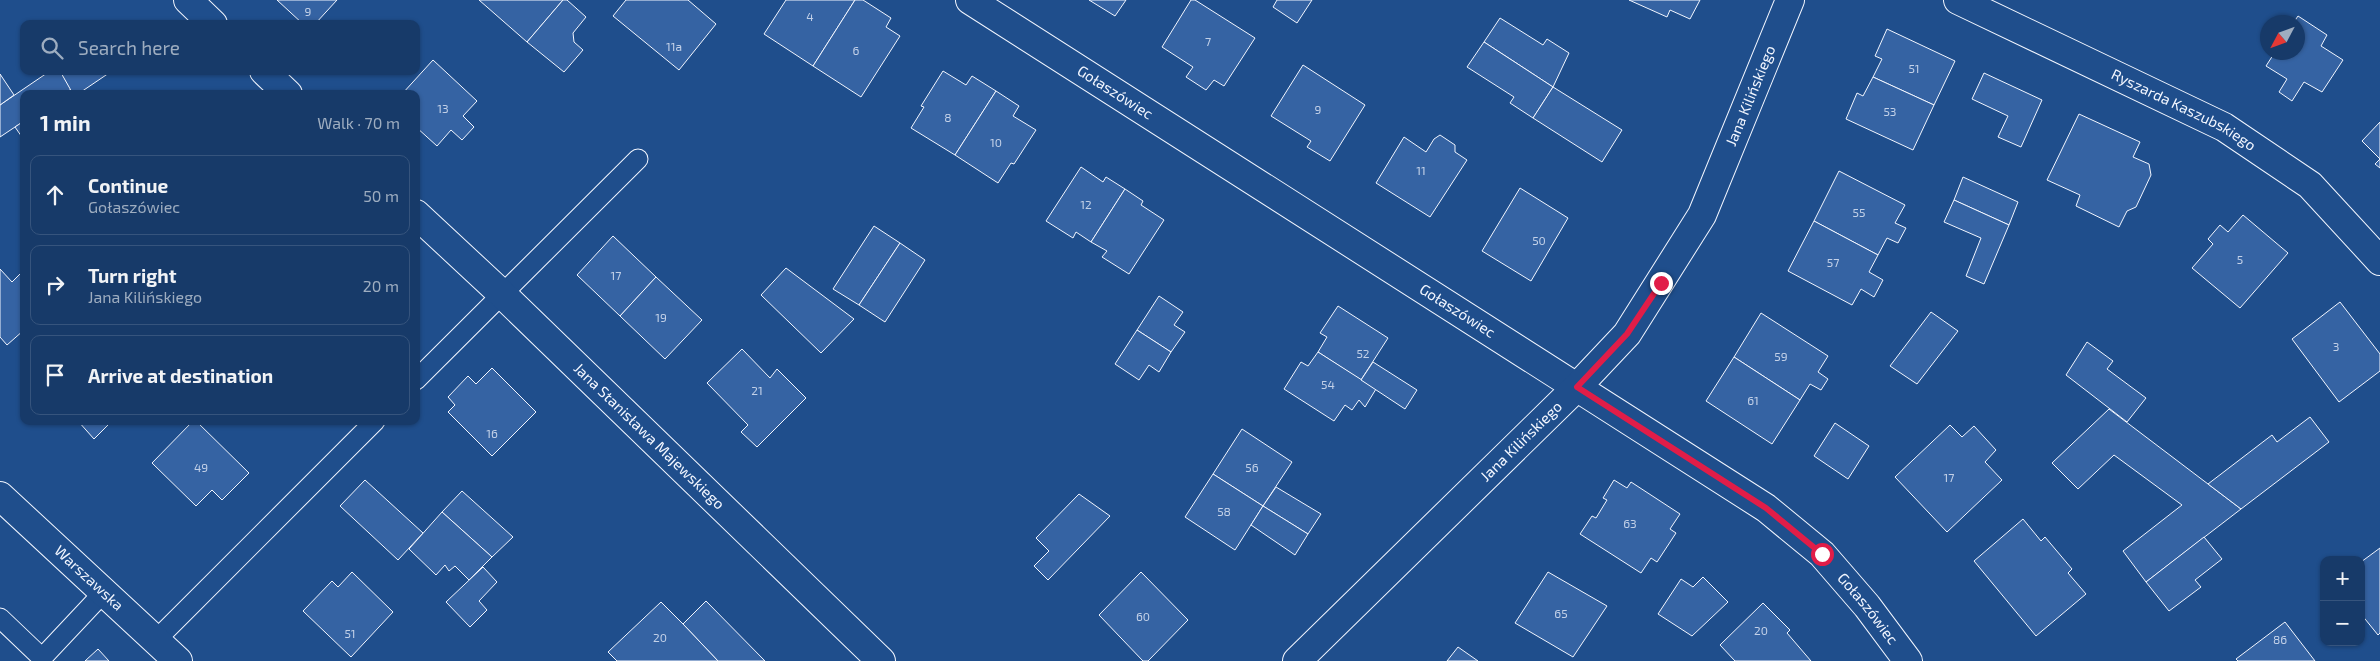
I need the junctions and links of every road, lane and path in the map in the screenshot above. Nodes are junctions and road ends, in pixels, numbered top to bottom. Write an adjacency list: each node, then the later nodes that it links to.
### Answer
1 (188, 0): 5 (street)
2 (970, 0): 13 (street, Gołaszówiec)
3 (1790, 0): 13 (street, Jana Kilińskiego)
4 (1958, 0): 10 (street, Ryszarda Kaszubskiego)
5 (209, 20)
6 (268, 75): 7 (street)
7 (284, 90)
8 (638, 159): 11 (lane)
9 (420, 218): 11 (street, Jana Stanisława Majewskiego)
10 (2380, 261)
11 (502, 294): 12 (lane); 20 (street, Jana Stanisława Majewskiego)
12 (420, 376)
13 (1577, 387): 21 (street, Jana Kilińskiego); 22 (street, Gołaszówiec)
14 (371, 425): 18 (lane)
15 (0, 496): 16 (street, Warszawska)
16 (104, 592): 17 (lane); 18 (street, Warszawska)
17 (0, 618)
18 (156, 640): 19 (street, Warszawska)
19 (178, 661)
20 (881, 661)
21 (1297, 661)
22 (1908, 661)

